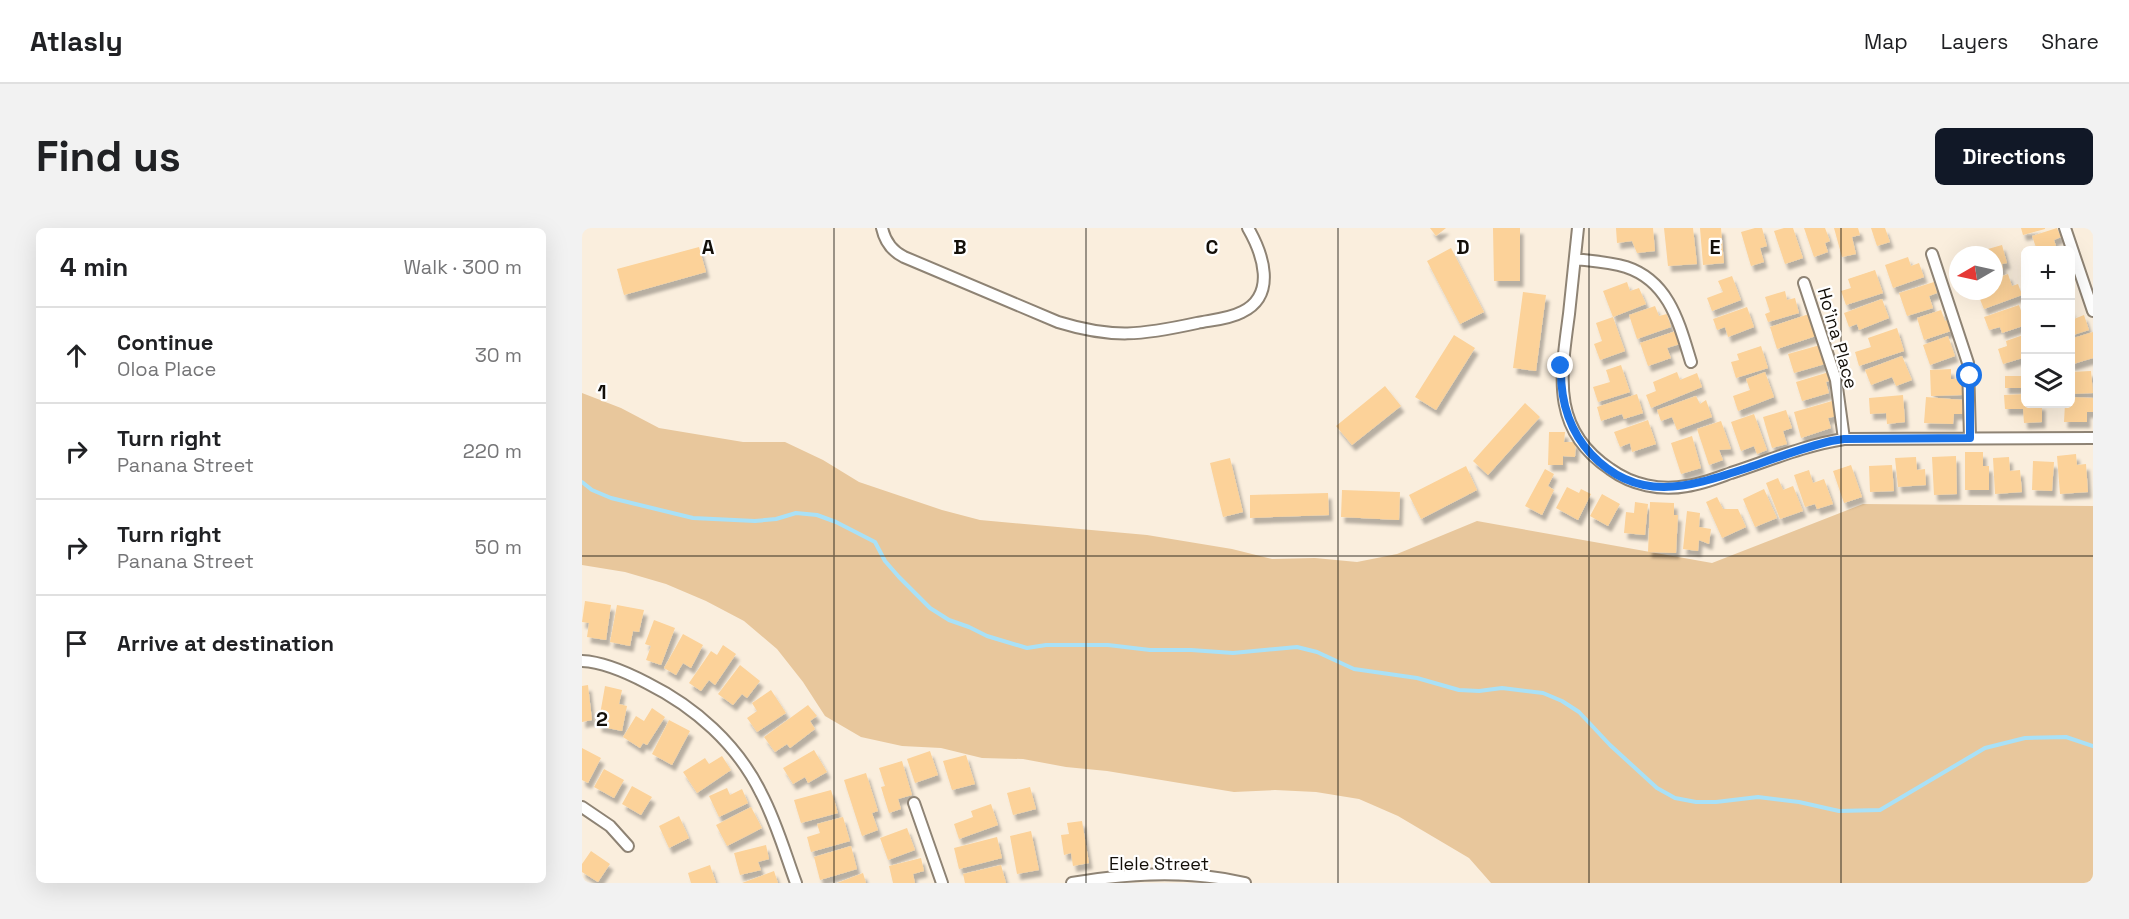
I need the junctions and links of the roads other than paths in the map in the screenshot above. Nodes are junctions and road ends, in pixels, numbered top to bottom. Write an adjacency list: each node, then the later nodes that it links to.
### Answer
1 (882, 228): 2 (street)
2 (1248, 228)
3 (1578, 228): 6 (street)
4 (2065, 228): 8 (street)
5 (1932, 254): 10 (street)
6 (1575, 259): 9 (street); 12 (street)
7 (1804, 283): 12 (street, Ho'ina Place)
8 (2093, 311)
9 (1691, 362)
10 (1970, 438): 11 (street); 12 (street)
11 (2093, 438)
12 (1844, 439)
13 (582, 661): 17 (street)
14 (914, 804): 18 (street)
15 (582, 807): 16 (street)
16 (628, 846)
17 (796, 883)
18 (942, 883)
19 (1072, 883): 20 (street, Elele Street)
20 (1245, 883)

